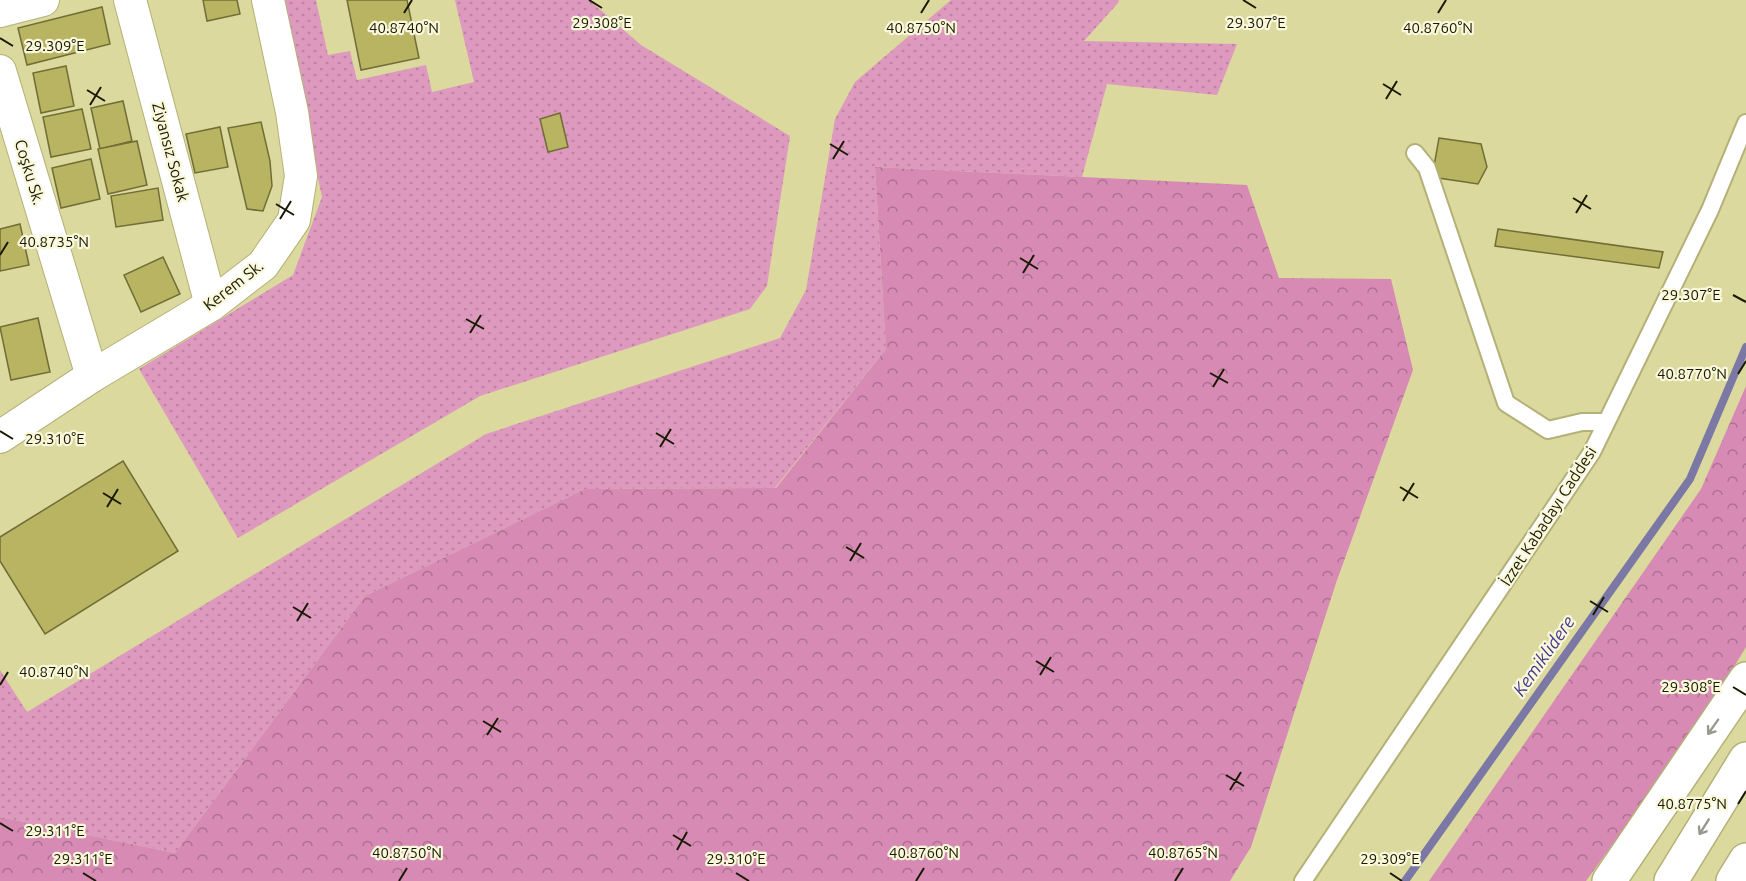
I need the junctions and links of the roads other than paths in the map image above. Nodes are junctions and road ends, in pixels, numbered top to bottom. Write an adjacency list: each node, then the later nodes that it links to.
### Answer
1 (43, 0): 4 (street)
2 (130, 0): 8 (street, Ziyansız Sokak)
3 (268, 0): 8 (street, Kerem Sk.)
4 (0, 10)
5 (0, 71): 9 (street, Coşku Sk.)
6 (1746, 123): 10 (lane, İzzet Kabadayı Caddesi)
7 (1415, 153): 10 (lane)
8 (212, 305): 9 (street, Kerem Sk.)
9 (92, 376): 11 (street, Kerem Sk.)
10 (1606, 422): 15 (lane, İzzet Kabadayı Caddesi)
11 (0, 437)
12 (1746, 679): 16 (highway, one-way to 16)
13 (1746, 759): 17 (highway, one-way to 17)
14 (1746, 860): 18 (highway)
15 (1303, 881)
16 (1609, 881)
17 (1671, 881)
18 (1733, 881)

